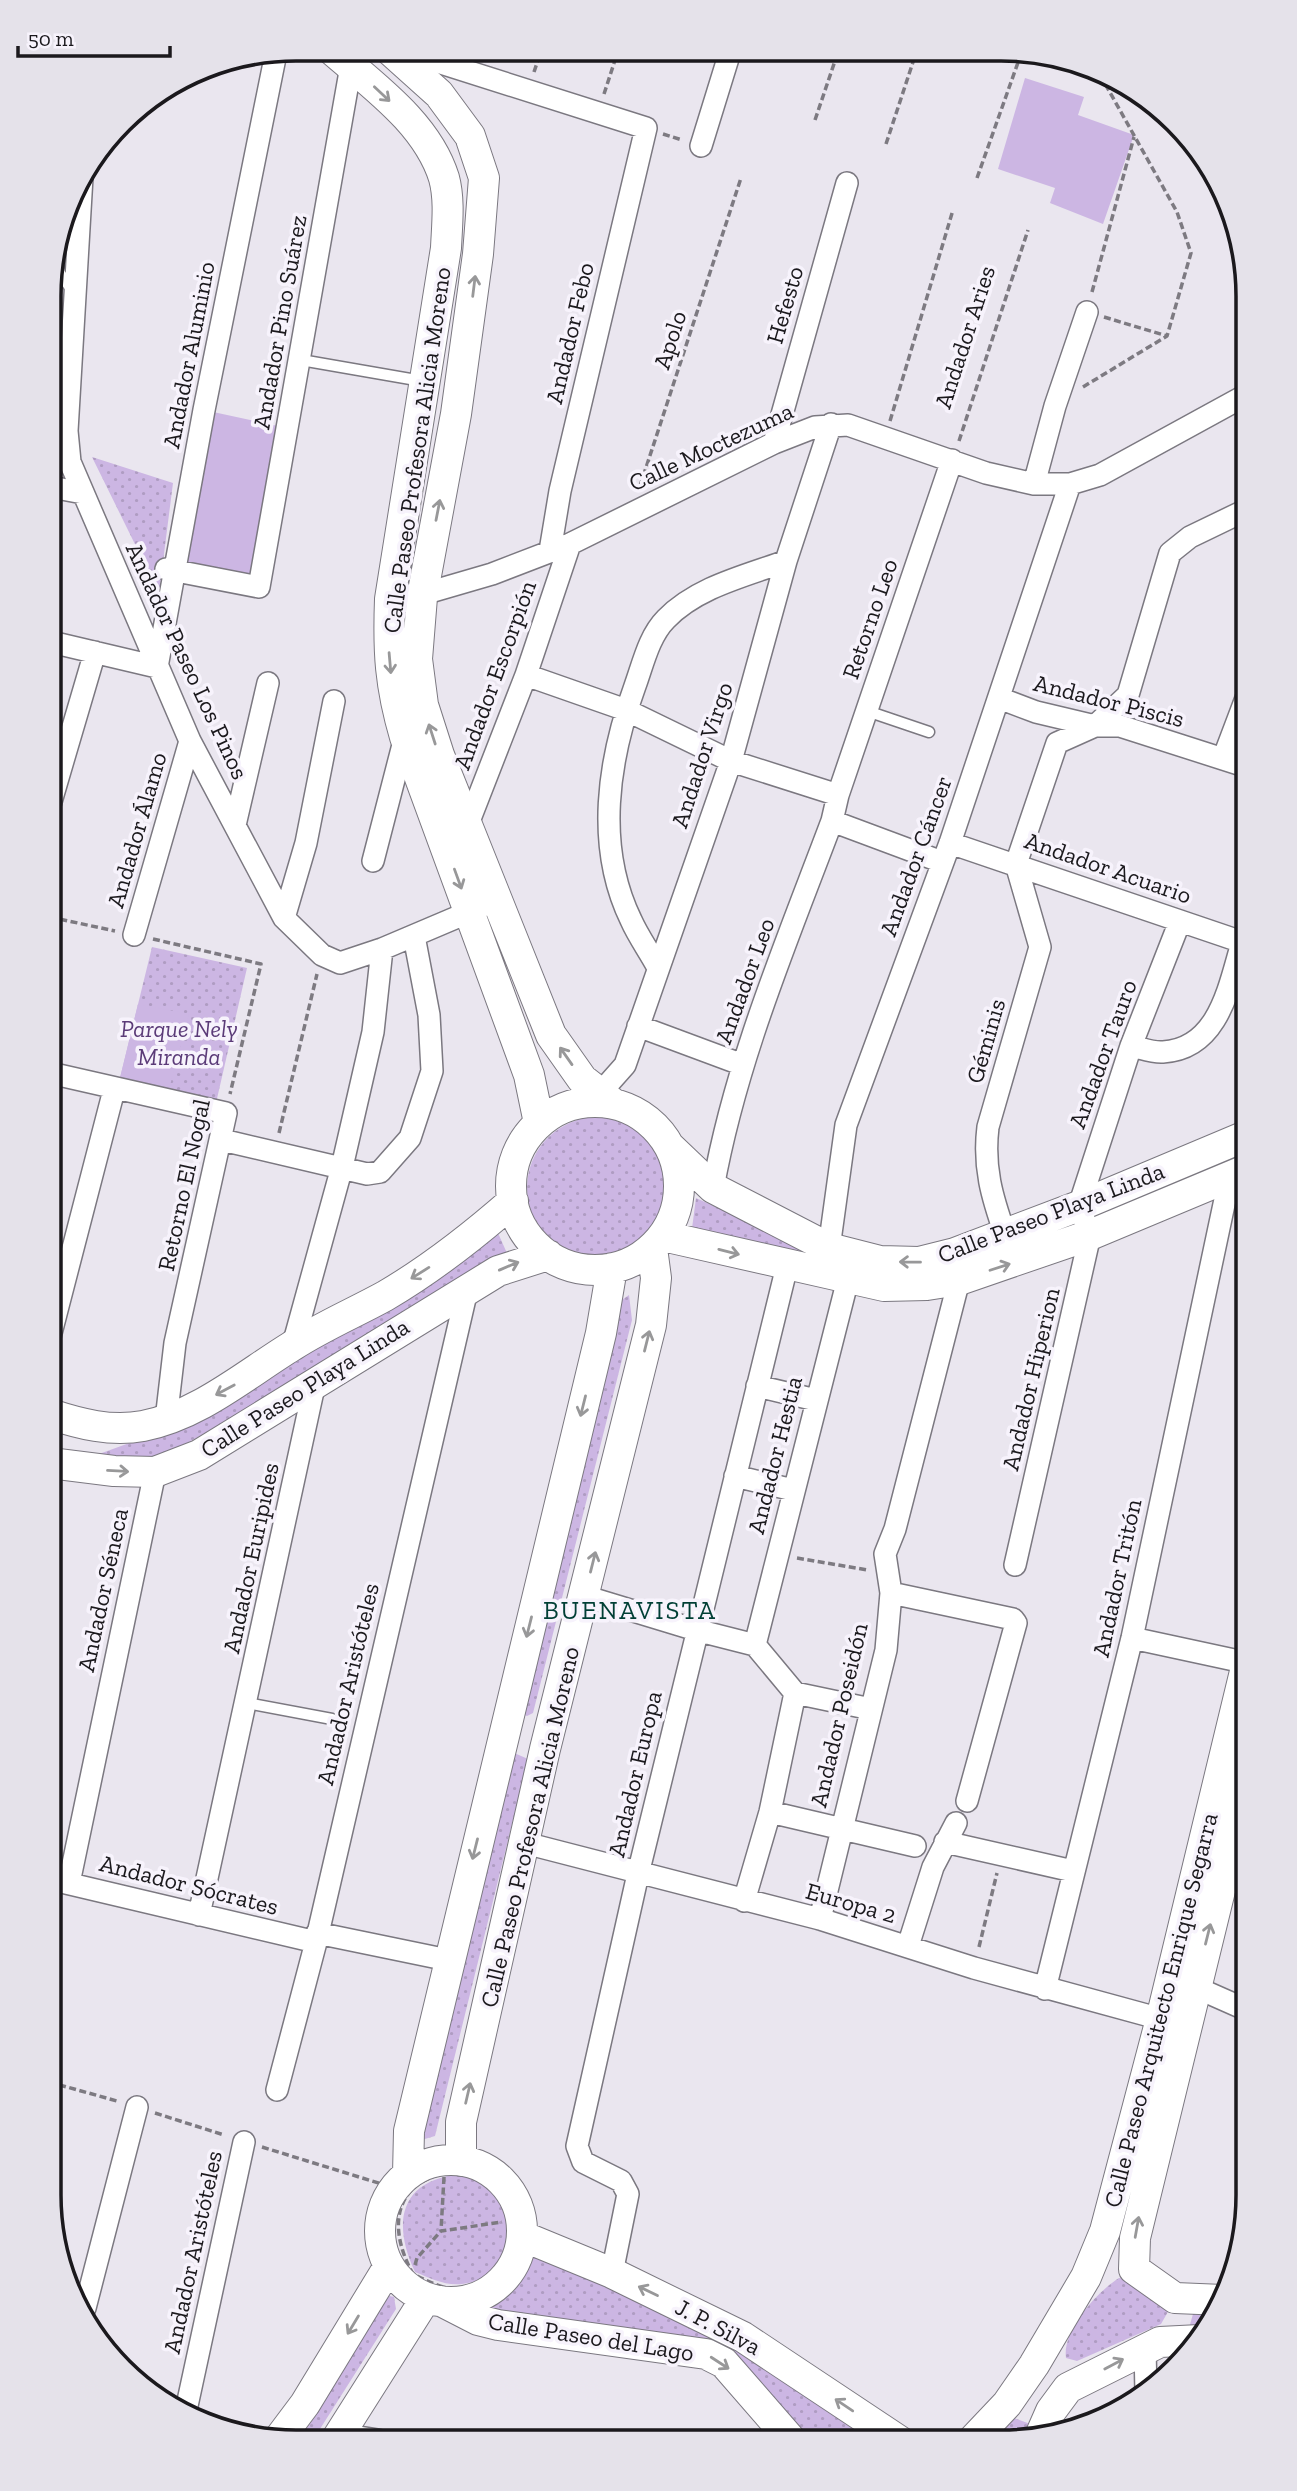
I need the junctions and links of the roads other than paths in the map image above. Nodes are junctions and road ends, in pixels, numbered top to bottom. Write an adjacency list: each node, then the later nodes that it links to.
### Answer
1 (341, 61): 13 (street, Andador Pino Suárez)
2 (344, 61): 14 (street, Calle Paseo Profesora Alicia Moreno, one-way to 14)
3 (409, 61): 27 (street, Calle Paseo Profesora Alicia Moreno, one-way to 3)
4 (434, 61): 24 (street, Andador Febo)
5 (727, 61): 7 (street)
6 (274, 62): 26 (street, Andador Aluminio)
7 (701, 146)
8 (848, 183): 17 (street, Hefesto)
9 (80, 204): 11 (street, Andador Paseo Los Pinos)
10 (62, 276): 11 (lane)
11 (74, 293): 22 (street, Andador Paseo Los Pinos)
12 (1087, 312): 19 (street)
13 (301, 360): 14 (lane); 26 (street, Andador Pino Suárez)
14 (425, 382): 28 (street, Calle Paseo Profesora Alicia Moreno)
15 (1236, 401): 20 (street, Calle Moctezuma)
16 (831, 424): 17 (street, Calle Moctezuma); 18 (street, Calle Moctezuma); 25 (street, Andador Virgo)
17 (774, 443): 24 (street, Calle Moctezuma)
18 (952, 460): 19 (street, Calle Moctezuma); 37 (street, Retorno Leo)
19 (1034, 484): 20 (street, Calle Moctezuma)
20 (1070, 484): 34 (street, Andador Cáncer)
21 (61, 489): 22 (street)
22 (83, 493): 31 (street, Andador Paseo Los Pinos)
23 (1236, 515): 39 (street)
24 (560, 547): 27 (street, Calle Moctezuma); 32 (street, Andador Escorpión)
25 (786, 561): 36 (street); 44 (street, Andador Virgo)
26 (171, 570): 31 (street, Andador Aluminio)
27 (422, 597): 28 (street, Calle Moctezuma); 49 (street, Calle Paseo Profesora Alicia Moreno, one-way to 27)
28 (390, 599): 41 (street, Calle Paseo Profesora Alicia Moreno, one-way to 41)
29 (61, 644): 30 (street)
30 (95, 652): 31 (street); 46 (street)
31 (156, 667): 42 (street, Andador Paseo Los Pinos)
32 (526, 675): 36 (street); 49 (street, Andador Escorpión)
33 (268, 683): 50 (street)
34 (999, 698): 39 (street, Andador Piscis); 51 (street, Andador Cáncer)
35 (334, 701): 55 (street)
36 (626, 710): 44 (street); 61 (street)
37 (867, 711): 40 (lane); 47 (street, Retorno Leo)
38 (1236, 725): 43 (street)
39 (1095, 726): 43 (street, Andador Piscis); 53 (street)
40 (929, 732)
41 (405, 737): 52 (street); 54 (street, Calle Paseo Profesora Alicia Moreno, one-way to 54)
42 (190, 741): 50 (street, Andador Paseo Los Pinos); 57 (street, Andador Álamo)
43 (1223, 759): 45 (street, Andador Piscis)
44 (731, 761): 47 (street); 61 (street, Andador Virgo)
45 (1236, 763)
46 (61, 770)
47 (838, 795): 48 (street, Andador Leo)
48 (832, 821): 51 (street, Andador Acuario); 65 (street, Andador Leo)
49 (468, 824): 54 (street, Calle Paseo Profesora Alicia Moreno)
50 (235, 825): 55 (street, Andador Paseo Los Pinos)
51 (946, 853): 53 (street, Andador Acuario); 82 (street, Andador Cáncer)
52 (373, 861)
53 (1016, 864): 56 (street, Andador Acuario); 79 (street, Géminis)
54 (483, 906): 58 (street); 68 (street, Calle Paseo Profesora Alicia Moreno, one-way to 54); 69 (street, Calle Paseo Profesora Alicia Moreno)
55 (284, 918): 60 (street, Andador Paseo Los Pinos)
56 (1180, 921): 59 (street, Andador Acuario); 64 (street, Andador Tauro)
57 (134, 935)
58 (414, 936): 60 (street); 73 (street)
59 (1236, 941)
60 (382, 949): 73 (street)
61 (657, 967): 63 (street, Andador Virgo)
62 (1236, 970): 64 (street)
63 (638, 1027): 65 (street); 68 (street, Andador Virgo)
64 (1131, 1046): 78 (street, Andador Tauro)
65 (743, 1065): 75 (street, Andador Leo)
66 (61, 1076): 67 (street)
67 (114, 1090): 70 (street, Retorno El Nogal); 89 (street)
68 (608, 1098): 69 (street); 72 (street)
69 (539, 1123): 77 (street)
70 (222, 1140): 73 (street); 95 (street, Retorno El Nogal)
71 (1236, 1140): 78 (street, Calle Paseo Playa Linda)
72 (670, 1147): 75 (street, Calle Paseo Playa Linda); 81 (street)
73 (342, 1167): 90 (street)
74 (1236, 1174): 80 (street, Calle Paseo Playa Linda)
75 (713, 1188): 82 (street, Calle Paseo Playa Linda)
76 (1236, 1188): 104 (street, Andador Tritón)
77 (513, 1201): 83 (street); 90 (street, Calle Paseo Playa Linda, one-way to 90)
78 (1079, 1206): 79 (street, Calle Paseo Playa Linda); 80 (street)
79 (1005, 1234): 82 (street, Calle Paseo Playa Linda, one-way to 82)
80 (1090, 1235): 87 (street, Calle Paseo Playa Linda, one-way to 80); 100 (street, Andador Hiperion)
81 (658, 1242): 84 (street, Calle Paseo Playa Linda, one-way to 84); 85 (street); 102 (street, Calle Paseo Profesora Alicia Moreno, one-way to 81)
82 (829, 1248)
83 (548, 1255): 85 (street); 88 (street, Calle Paseo Playa Linda, one-way to 83)
84 (787, 1266): 86 (street, Calle Paseo Playa Linda); 92 (street, Andador Europa)
85 (612, 1268): 112 (street, Calle Paseo Profesora Alicia Moreno, one-way to 112)
86 (848, 1279): 87 (street, Calle Paseo Playa Linda); 93 (street, Andador Hestia)
87 (959, 1280): 101 (street, Andador Poseidón)
88 (467, 1290): 91 (street, Calle Paseo Playa Linda); 129 (street, Andador Aristóteles)
89 (61, 1295)
90 (293, 1345): 95 (street, Calle Paseo Playa Linda, one-way to 95)
91 (315, 1382): 97 (street, Calle Paseo Playa Linda); 108 (street, Andador Euripides)
92 (757, 1386): 93 (street); 98 (street, Andador Europa)
93 (816, 1400): 99 (street, Andador Hestia)
94 (61, 1417): 95 (street, Calle Paseo Playa Linda)
95 (166, 1420)
96 (61, 1464): 97 (street, Calle Paseo Playa Linda, one-way to 97)
97 (155, 1472): 123 (street, Andador Séneca)
98 (735, 1476): 99 (street); 103 (street, Andador Europa)
99 (793, 1490): 105 (street, Andador Hestia)
100 (1015, 1565)
101 (889, 1583): 109 (street, Andador Poseidón); 114 (street)
102 (584, 1596): 103 (street); 113 (street, Calle Paseo Profesora Alicia Moreno)
103 (696, 1630): 105 (street); 124 (street, Andador Europa)
104 (1132, 1638): 106 (street); 122 (street, Andador Tritón)
105 (755, 1645): 107 (street)
106 (1235, 1660)
107 (795, 1693): 109 (street); 115 (street)
108 (247, 1703): 111 (lane); 127 (street, Andador Euripides)
109 (871, 1710): 118 (street, Andador Poseidón)
110 (1235, 1711): 135 (street, Calle Paseo Arquitecto Enrique Segarra)
111 (332, 1719)
112 (501, 1740): 113 (street); 131 (street, Calle Paseo Profesora Alicia Moreno, one-way to 131)
113 (545, 1749): 120 (street, Calle Paseo Profesora Alicia Moreno)
114 (967, 1801)
115 (770, 1812): 118 (street); 126 (street)
116 (956, 1823): 119 (street)
117 (1235, 1827): 132 (street, Calle Paseo Arquitecto Enrique Segarra, one-way to 117)
118 (840, 1828): 121 (street); 128 (street, Andador Poseidón)
119 (945, 1842): 122 (street); 130 (street)
120 (525, 1843): 124 (street, Europa 2); 139 (street, Calle Paseo Profesora Alicia Moreno, one-way to 120)
121 (915, 1846)
122 (1073, 1871): 133 (street, Andador Tritón)
123 (61, 1872)
124 (638, 1874): 126 (street, Europa 2); 143 (street, Andador Europa)
125 (61, 1881): 127 (street, Andador Sócrates)
126 (744, 1901): 128 (street, Europa 2)
127 (198, 1915): 129 (street, Andador Sócrates)
128 (820, 1919): 130 (street, Europa 2)
129 (316, 1937): 131 (street, Andador Sócrates); 136 (street, Andador Aristóteles)
130 (908, 1946): 133 (street, Europa 2)
131 (448, 1960): 140 (street, Calle Paseo Profesora Alicia Moreno)
132 (1195, 1987): 134 (street); 142 (street, Calle Paseo Arquitecto Enrique Segarra, one-way to 132)
133 (1045, 1989): 135 (street, Europa 2)
134 (1235, 2004)
135 (1161, 2019): 144 (street, Calle Paseo Arquitecto Enrique Segarra)
136 (277, 2090)
137 (137, 2107): 148 (street)
138 (244, 2142): 154 (street, Andador Aristóteles)
139 (452, 2166): 140 (street); 141 (street)
140 (408, 2174): 145 (street)
141 (519, 2225): 143 (street, J. P. Silva); 145 (street)
142 (1134, 2269): 144 (street); 146 (street)
143 (612, 2273): 161 (street, J. P. Silva, one-way to 143)
144 (1086, 2277): 151 (street)
145 (415, 2285): 158 (street, one-way to 158); 159 (street); 160 (street, Calle Paseo del Lago, one-way to 160)
146 (1175, 2298): 147 (street); 150 (street)
147 (1212, 2300)
148 (87, 2302)
149 (1184, 2342): 150 (street)
150 (1153, 2345): 152 (street); 153 (street, one-way to 150)
151 (1034, 2365): 153 (street); 155 (street)
152 (1148, 2377)
153 (1068, 2388): 156 (street)
154 (188, 2403)
155 (1007, 2404): 157 (street); 162 (street)
156 (1044, 2426)
157 (1037, 2427)
158 (286, 2429)
159 (342, 2430)
160 (782, 2430)
161 (883, 2430)
162 (982, 2430)

